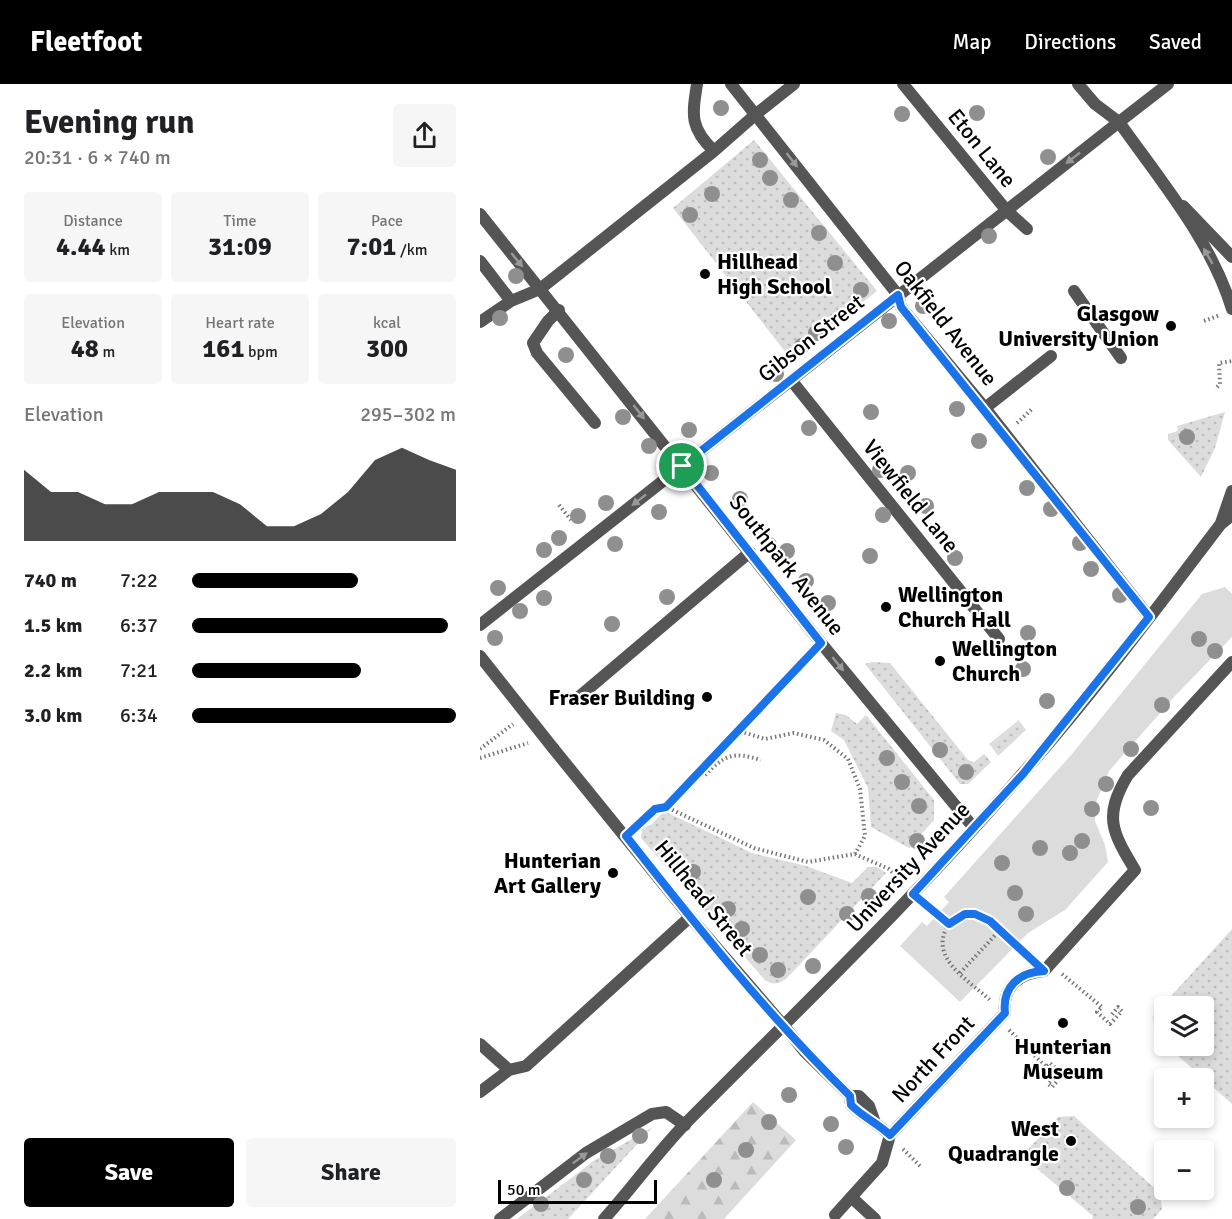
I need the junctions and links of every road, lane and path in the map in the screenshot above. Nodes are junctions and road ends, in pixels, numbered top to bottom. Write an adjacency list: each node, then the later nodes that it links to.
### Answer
1 (696, 84): 9 (street)
2 (731, 84): 7 (street, Oakfield Avenue)
3 (794, 84): 7 (street)
4 (903, 84): 11 (street, Eton Lane)
5 (1078, 84): 8 (street)
6 (1168, 84): 8 (street, Gibson Street)
7 (755, 115): 9 (street); 18 (street, Oakfield Avenue, one-way to 18)
8 (1119, 122): 10 (street); 11 (street, Gibson Street, one-way to 11)
9 (714, 151): 16 (street)
10 (1168, 190): 14 (street); 20 (street, one-way to 10)
11 (1006, 211): 13 (street, Eton Lane); 18 (street, Gibson Street)
12 (480, 214): 16 (street, Southpark Avenue, one-way to 16)
13 (1027, 229)
14 (1232, 257)
15 (480, 261): 19 (street)
16 (540, 289): 19 (street); 21 (street, Southpark Avenue)
17 (1074, 291): 24 (street)
18 (898, 295): 26 (street, Gibson Street); 28 (street, Oakfield Avenue)
19 (511, 301): 22 (street)
20 (1232, 309)
21 (559, 310): 29 (street); 30 (street, Southpark Avenue, one-way to 30)
22 (480, 322)
23 (1051, 356): 28 (street)
24 (1121, 357)
25 (1232, 362): 27 (path)
26 (791, 380): 30 (street, Gibson Street); 39 (street, Viewfield Lane)
27 (1217, 387)
28 (985, 408): 37 (street, Oakfield Avenue)
29 (595, 423)
30 (682, 466): 36 (street, Southpark Avenue); 38 (street, Gibson Street, one-way to 38)
31 (1232, 491): 35 (street, University Avenue)
32 (559, 505): 34 (path)
33 (1232, 515): 35 (street, University Avenue)
34 (571, 520)
35 (1220, 525): 37 (street, University Avenue)
36 (750, 552): 40 (street, Southpark Avenue); 43 (street)
37 (1149, 617): 52 (street, University Avenue)
38 (480, 625)
39 (999, 639)
40 (821, 643): 45 (path); 52 (street, Southpark Avenue, one-way to 52)
41 (480, 656): 44 (street, Hillhead Street)
42 (1232, 662): 59 (street, North Front)
43 (574, 701)
44 (526, 714): 46 (street, Hillhead Street); 47 (path)
45 (736, 730): 50 (path); 54 (path)
46 (553, 748): 48 (path); 53 (street, Hillhead Street)
47 (480, 749)
48 (480, 758)
49 (761, 760): 50 (path)
50 (698, 771): 51 (path)
51 (666, 807): 53 (path); 54 (path)
52 (974, 828): 55 (street, University Avenue)
53 (626, 836): 56 (street, Hillhead Street)
54 (855, 854): 55 (path)
55 (913, 894): 57 (path); 63 (street, University Avenue)
56 (690, 917): 63 (street, Hillhead Street); 65 (street)
57 (949, 924): 58 (path); 60 (path)
58 (1000, 930): 59 (path); 60 (path)
59 (1044, 971): 61 (street, North Front); 62 (path)
60 (960, 973): 61 (path)
61 (1005, 1013): 66 (path); 69 (street, North Front)
62 (1111, 1016)
63 (784, 1026): 68 (street, University Avenue); 69 (street, Hillhead Street)
64 (480, 1044): 65 (street)
65 (509, 1070): 67 (street)
66 (1056, 1075)
67 (480, 1092)
68 (685, 1125): 73 (street, one-way to 68); 74 (street, University Avenue)
69 (890, 1135): 70 (path); 71 (street, North Front)
70 (921, 1167)
71 (851, 1197): 72 (street, North Front); 75 (street)
72 (835, 1218)
73 (500, 1219)
74 (604, 1219)
75 (875, 1219)

